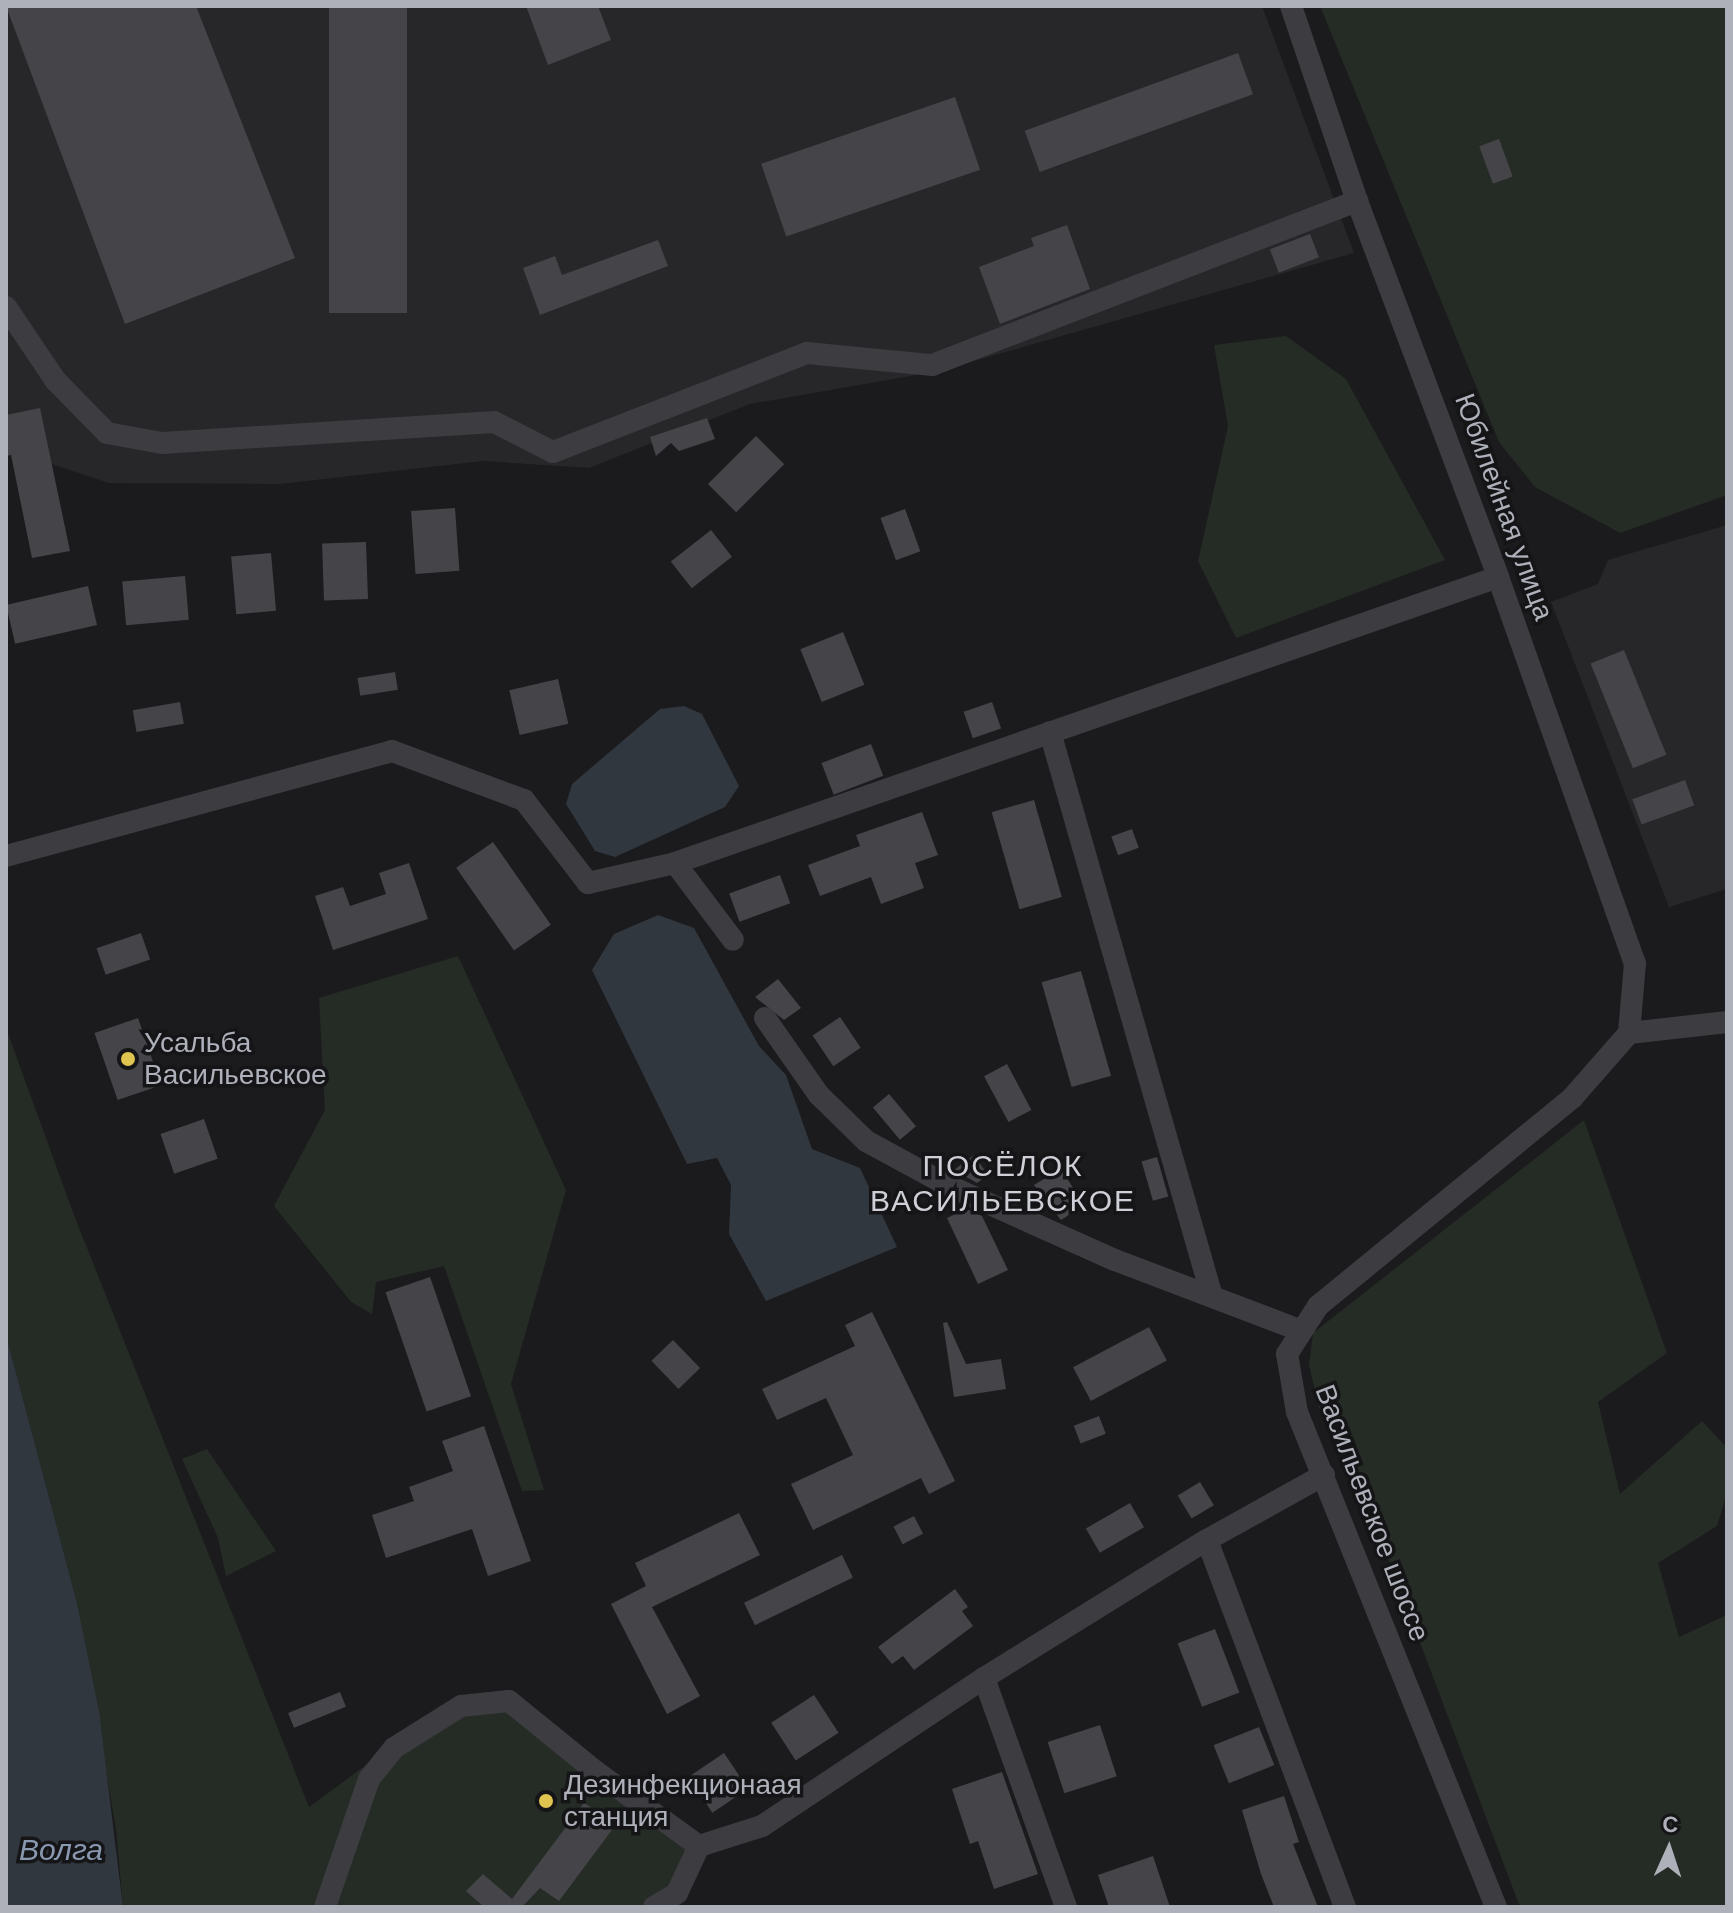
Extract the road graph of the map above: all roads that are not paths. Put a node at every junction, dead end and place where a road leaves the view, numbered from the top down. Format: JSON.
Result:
{"nodes":[{"id":1,"x":1291,"y":6,"type":"edge"},
{"id":2,"x":1357,"y":201,"type":"junction"},
{"id":3,"x":6,"y":307,"type":"edge"},
{"id":4,"x":1498,"y":577,"type":"junction"},
{"id":5,"x":1050,"y":732,"type":"junction"},
{"id":6,"x":6,"y":856,"type":"edge"},
{"id":7,"x":675,"y":863,"type":"junction"},
{"id":8,"x":733,"y":940,"type":"dead end"},
{"id":9,"x":765,"y":1018,"type":"dead end"},
{"id":10,"x":1727,"y":1022,"type":"edge"},
{"id":11,"x":1629,"y":1033,"type":"junction"},
{"id":12,"x":1211,"y":1293,"type":"junction"},
{"id":13,"x":1299,"y":1330,"type":"junction"},
{"id":14,"x":1324,"y":1475,"type":"junction"},
{"id":15,"x":1207,"y":1540,"type":"junction"},
{"id":16,"x":984,"y":1678,"type":"junction"},
{"id":17,"x":699,"y":1846,"type":"junction"},
{"id":18,"x":681,"y":1900,"type":"edge"},
{"id":19,"x":325,"y":1907,"type":"edge"},
{"id":20,"x":654,"y":1907,"type":"edge"},
{"id":21,"x":1066,"y":1907,"type":"edge"},
{"id":22,"x":1345,"y":1907,"type":"edge"},
{"id":23,"x":1496,"y":1907,"type":"edge"}],
"edges":[{"from":1,"to":2,"type":"street","name":"Юбилейная улица"},
{"from":2,"to":3,"type":"street"},
{"from":2,"to":4,"type":"street","name":"Юбилейная улица"},
{"from":4,"to":5,"type":"street"},
{"from":4,"to":11,"type":"street","name":"Юбилейная улица"},
{"from":5,"to":7,"type":"street"},
{"from":5,"to":12,"type":"street"},
{"from":6,"to":7,"type":"street"},
{"from":7,"to":8,"type":"street"},
{"from":9,"to":12,"type":"street"},
{"from":10,"to":11,"type":"street"},
{"from":11,"to":13,"type":"street","name":"Васильевское шоссе"},
{"from":12,"to":13,"type":"street"},
{"from":13,"to":14,"type":"street","name":"Васильевское шоссе"},
{"from":14,"to":15,"type":"street"},
{"from":14,"to":23,"type":"street","name":"Васильевское шоссе"},
{"from":15,"to":16,"type":"street"},
{"from":15,"to":22,"type":"street"},
{"from":16,"to":17,"type":"street"},
{"from":16,"to":21,"type":"street"},
{"from":17,"to":18,"type":"street"},
{"from":17,"to":19,"type":"street"},
{"from":18,"to":20,"type":"street"}]}
